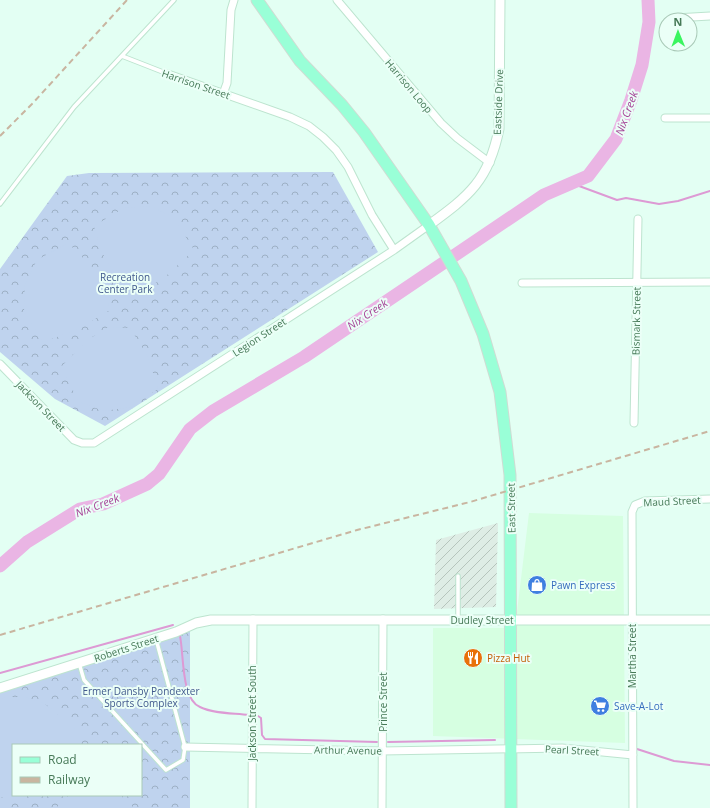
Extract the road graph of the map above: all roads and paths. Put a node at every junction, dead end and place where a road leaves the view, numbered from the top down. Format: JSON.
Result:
{"nodes":[{"id":1,"x":174,"y":0,"type":"edge"},
{"id":2,"x":234,"y":0,"type":"edge"},
{"id":3,"x":257,"y":0,"type":"edge"},
{"id":4,"x":337,"y":0,"type":"edge"},
{"id":5,"x":500,"y":0,"type":"edge"},
{"id":6,"x":710,"y":16,"type":"edge"},
{"id":7,"x":698,"y":17,"type":"edge"},
{"id":8,"x":122,"y":56,"type":"junction"},
{"id":9,"x":168,"y":74,"type":"joint"},
{"id":10,"x":223,"y":94,"type":"junction"},
{"id":11,"x":665,"y":118,"type":"dead end"},
{"id":12,"x":710,"y":118,"type":"edge"},
{"id":13,"x":490,"y":163,"type":"junction"},
{"id":14,"x":0,"y":204,"type":"edge"},
{"id":15,"x":638,"y":219,"type":"dead end"},
{"id":16,"x":431,"y":228,"type":"junction"},
{"id":17,"x":394,"y":250,"type":"junction"},
{"id":18,"x":637,"y":281,"type":"junction"},
{"id":19,"x":710,"y":282,"type":"edge"},
{"id":20,"x":522,"y":283,"type":"dead end"},
{"id":21,"x":0,"y":364,"type":"edge"},
{"id":22,"x":634,"y":423,"type":"dead end"},
{"id":23,"x":86,"y":444,"type":"joint"},
{"id":24,"x":710,"y":499,"type":"edge"},
{"id":25,"x":635,"y":505,"type":"joint"},
{"id":26,"x":458,"y":576,"type":"dead end"},
{"id":27,"x":253,"y":618,"type":"junction"},
{"id":28,"x":383,"y":619,"type":"junction"},
{"id":29,"x":458,"y":620,"type":"junction"},
{"id":30,"x":510,"y":620,"type":"junction"},
{"id":31,"x":632,"y":620,"type":"junction"},
{"id":32,"x":710,"y":620,"type":"edge"},
{"id":33,"x":156,"y":638,"type":"junction"},
{"id":34,"x":79,"y":663,"type":"junction"},
{"id":35,"x":0,"y":688,"type":"edge"},
{"id":36,"x":185,"y":747,"type":"junction"},
{"id":37,"x":252,"y":748,"type":"junction"},
{"id":38,"x":511,"y":749,"type":"junction"},
{"id":39,"x":382,"y":751,"type":"junction"},
{"id":40,"x":633,"y":755,"type":"junction"},
{"id":41,"x":252,"y":808,"type":"edge"},
{"id":42,"x":382,"y":808,"type":"edge"},
{"id":43,"x":511,"y":808,"type":"edge"},
{"id":44,"x":633,"y":808,"type":"edge"}],
"edges":[{"from":1,"to":8,"type":"lane"},
{"from":2,"to":10,"type":"street"},
{"from":3,"to":16,"type":"main road","name":"East Street"},
{"from":4,"to":13,"type":"street","name":"Harrison Loop"},
{"from":5,"to":13,"type":"street","name":"Eastside Drive"},
{"from":6,"to":7,"type":"street"},
{"from":8,"to":9,"type":"lane","name":"Harrison Street"},
{"from":8,"to":14,"type":"lane"},
{"from":9,"to":10,"type":"street","name":"Harrison Street"},
{"from":10,"to":17,"type":"street","name":"Harrison Street"},
{"from":11,"to":12,"type":"street"},
{"from":13,"to":16,"type":"street","name":"Eastside Drive"},
{"from":15,"to":18,"type":"street","name":"Bismark Street"},
{"from":16,"to":17,"type":"street","name":"Legion Street"},
{"from":16,"to":30,"type":"main road","name":"East Street"},
{"from":17,"to":23,"type":"street","name":"Legion Street"},
{"from":18,"to":19,"type":"street"},
{"from":18,"to":20,"type":"street"},
{"from":18,"to":22,"type":"street","name":"Bismark Street"},
{"from":21,"to":23,"type":"street","name":"Jackson Street"},
{"from":24,"to":25,"type":"street","name":"Maud Street"},
{"from":25,"to":31,"type":"street","name":"Martha Street"},
{"from":26,"to":29,"type":"lane"},
{"from":27,"to":28,"type":"street","name":"Dudley Street"},
{"from":27,"to":33,"type":"street","name":"Roberts Street"},
{"from":27,"to":37,"type":"street","name":"Jackson Street South"},
{"from":28,"to":29,"type":"street","name":"Dudley Street"},
{"from":28,"to":39,"type":"street","name":"Prince Street"},
{"from":29,"to":30,"type":"street","name":"Dudley Street"},
{"from":30,"to":31,"type":"street","name":"Dudley Street"},
{"from":30,"to":38,"type":"main road","name":"East Street"},
{"from":31,"to":32,"type":"street","name":"Dudley Street"},
{"from":31,"to":40,"type":"street","name":"Martha Street"},
{"from":33,"to":34,"type":"street","name":"Roberts Street"},
{"from":33,"to":36,"type":"lane"},
{"from":34,"to":35,"type":"street","name":"Roberts Street"},
{"from":34,"to":36,"type":"lane"},
{"from":36,"to":37,"type":"street","name":"Arthur Avenue"},
{"from":37,"to":39,"type":"street","name":"Arthur Avenue"},
{"from":37,"to":41,"type":"street","name":"Jackson Street South"},
{"from":38,"to":39,"type":"street","name":"Arthur Avenue"},
{"from":38,"to":40,"type":"street","name":"Pearl Street"},
{"from":38,"to":43,"type":"main road","name":"East Street"},
{"from":39,"to":42,"type":"street","name":"Prince Street"},
{"from":40,"to":44,"type":"street","name":"Martha Street"}]}
